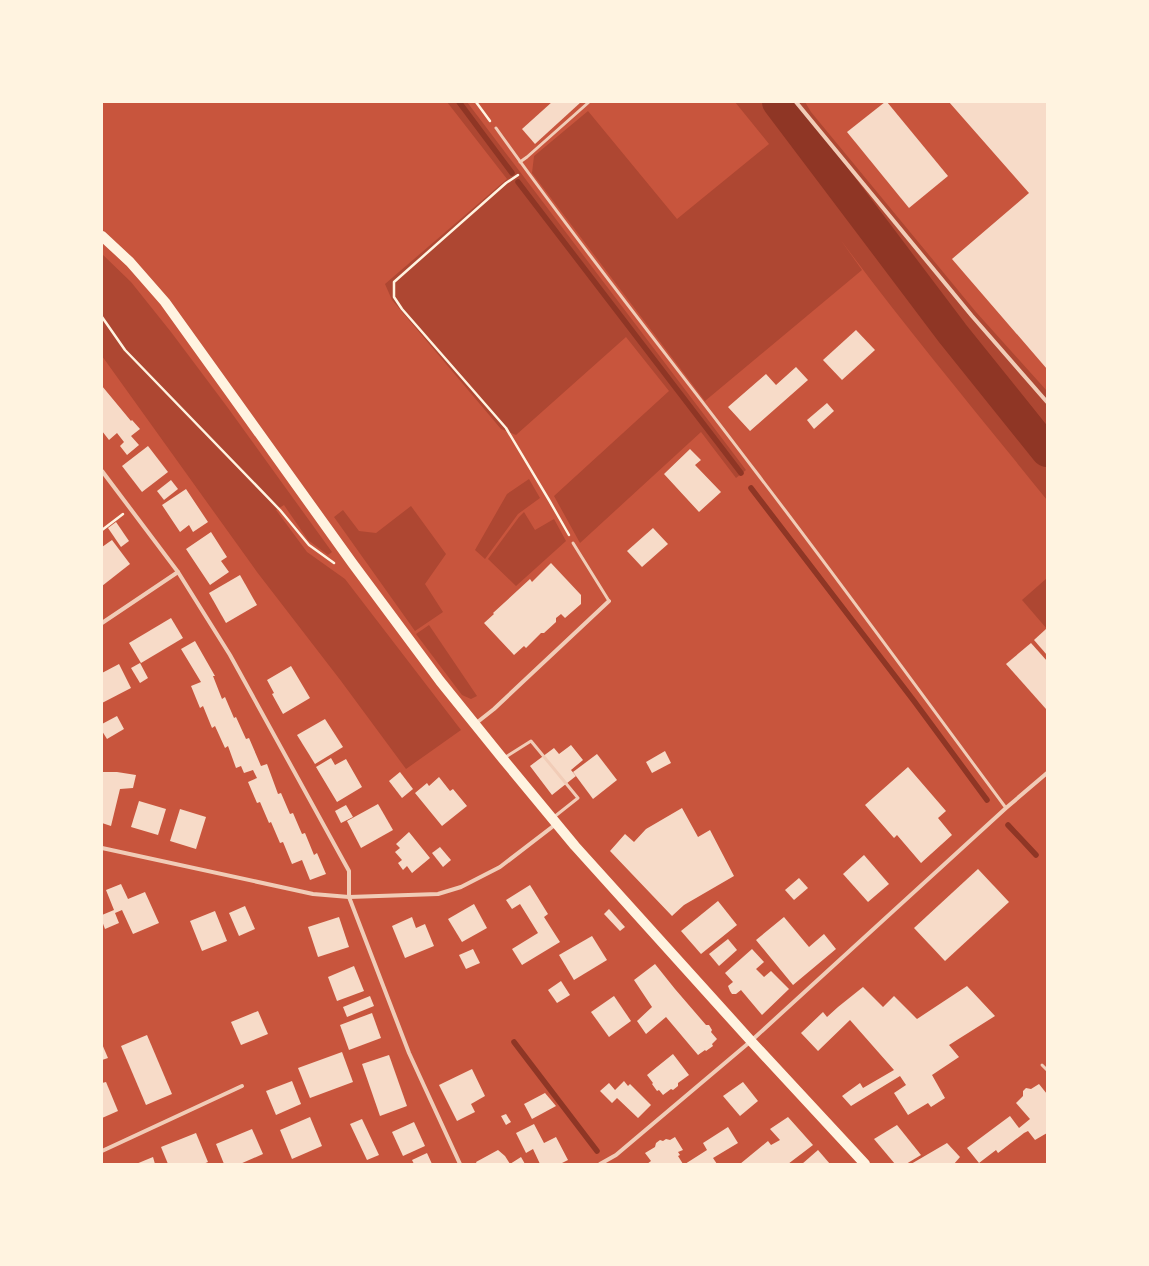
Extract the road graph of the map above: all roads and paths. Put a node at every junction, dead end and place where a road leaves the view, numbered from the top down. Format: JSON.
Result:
{"nodes":[{"id":1,"x":476,"y":102,"type":"edge"},
{"id":2,"x":589,"y":102,"type":"edge"},
{"id":3,"x":796,"y":102,"type":"edge"},
{"id":4,"x":496,"y":128,"type":"joint"},
{"id":5,"x":520,"y":162,"type":"junction"},
{"id":6,"x":525,"y":170,"type":"junction"},
{"id":7,"x":102,"y":236,"type":"edge"},
{"id":8,"x":102,"y":317,"type":"edge"},
{"id":9,"x":1047,"y":402,"type":"edge"},
{"id":10,"x":102,"y":471,"type":"edge"},
{"id":11,"x":131,"y":508,"type":"junction"},
{"id":12,"x":102,"y":530,"type":"edge"},
{"id":13,"x":573,"y":543,"type":"joint"},
{"id":14,"x":353,"y":564,"type":"junction"},
{"id":15,"x":178,"y":572,"type":"junction"},
{"id":16,"x":609,"y":601,"type":"joint"},
{"id":17,"x":102,"y":623,"type":"edge"},
{"id":18,"x":475,"y":725,"type":"junction"},
{"id":19,"x":503,"y":759,"type":"junction"},
{"id":20,"x":1047,"y":773,"type":"edge"},
{"id":21,"x":1006,"y":808,"type":"junction"},
{"id":22,"x":554,"y":821,"type":"junction"},
{"id":23,"x":102,"y":848,"type":"edge"},
{"id":24,"x":349,"y":897,"type":"junction"},
{"id":25,"x":751,"y":1042,"type":"junction"},
{"id":26,"x":1042,"y":1065,"type":"dead end"},
{"id":27,"x":1047,"y":1070,"type":"edge"},
{"id":28,"x":242,"y":1086,"type":"dead end"},
{"id":29,"x":102,"y":1151,"type":"edge"},
{"id":30,"x":460,"y":1164,"type":"edge"},
{"id":31,"x":600,"y":1164,"type":"edge"},
{"id":32,"x":865,"y":1164,"type":"edge"}],
"edges":[{"from":1,"to":4,"type":"path"},
{"from":2,"to":5,"type":"lane"},
{"from":3,"to":9,"type":"street"},
{"from":4,"to":5,"type":"lane"},
{"from":5,"to":6,"type":"lane"},
{"from":6,"to":13,"type":"path"},
{"from":6,"to":21,"type":"lane"},
{"from":7,"to":14,"type":"main road"},
{"from":8,"to":14,"type":"path"},
{"from":10,"to":11,"type":"street"},
{"from":11,"to":12,"type":"path"},
{"from":11,"to":15,"type":"street"},
{"from":13,"to":16,"type":"lane"},
{"from":14,"to":18,"type":"main road"},
{"from":15,"to":17,"type":"street"},
{"from":15,"to":24,"type":"street"},
{"from":16,"to":18,"type":"street"},
{"from":18,"to":19,"type":"main road"},
{"from":19,"to":22,"type":"main road"},
{"from":19,"to":22,"type":"lane"},
{"from":20,"to":21,"type":"street"},
{"from":21,"to":25,"type":"street"},
{"from":22,"to":24,"type":"street"},
{"from":22,"to":25,"type":"main road"},
{"from":23,"to":24,"type":"street"},
{"from":24,"to":30,"type":"street"},
{"from":25,"to":31,"type":"street"},
{"from":25,"to":32,"type":"main road"},
{"from":26,"to":27,"type":"lane"},
{"from":28,"to":29,"type":"street"}]}
